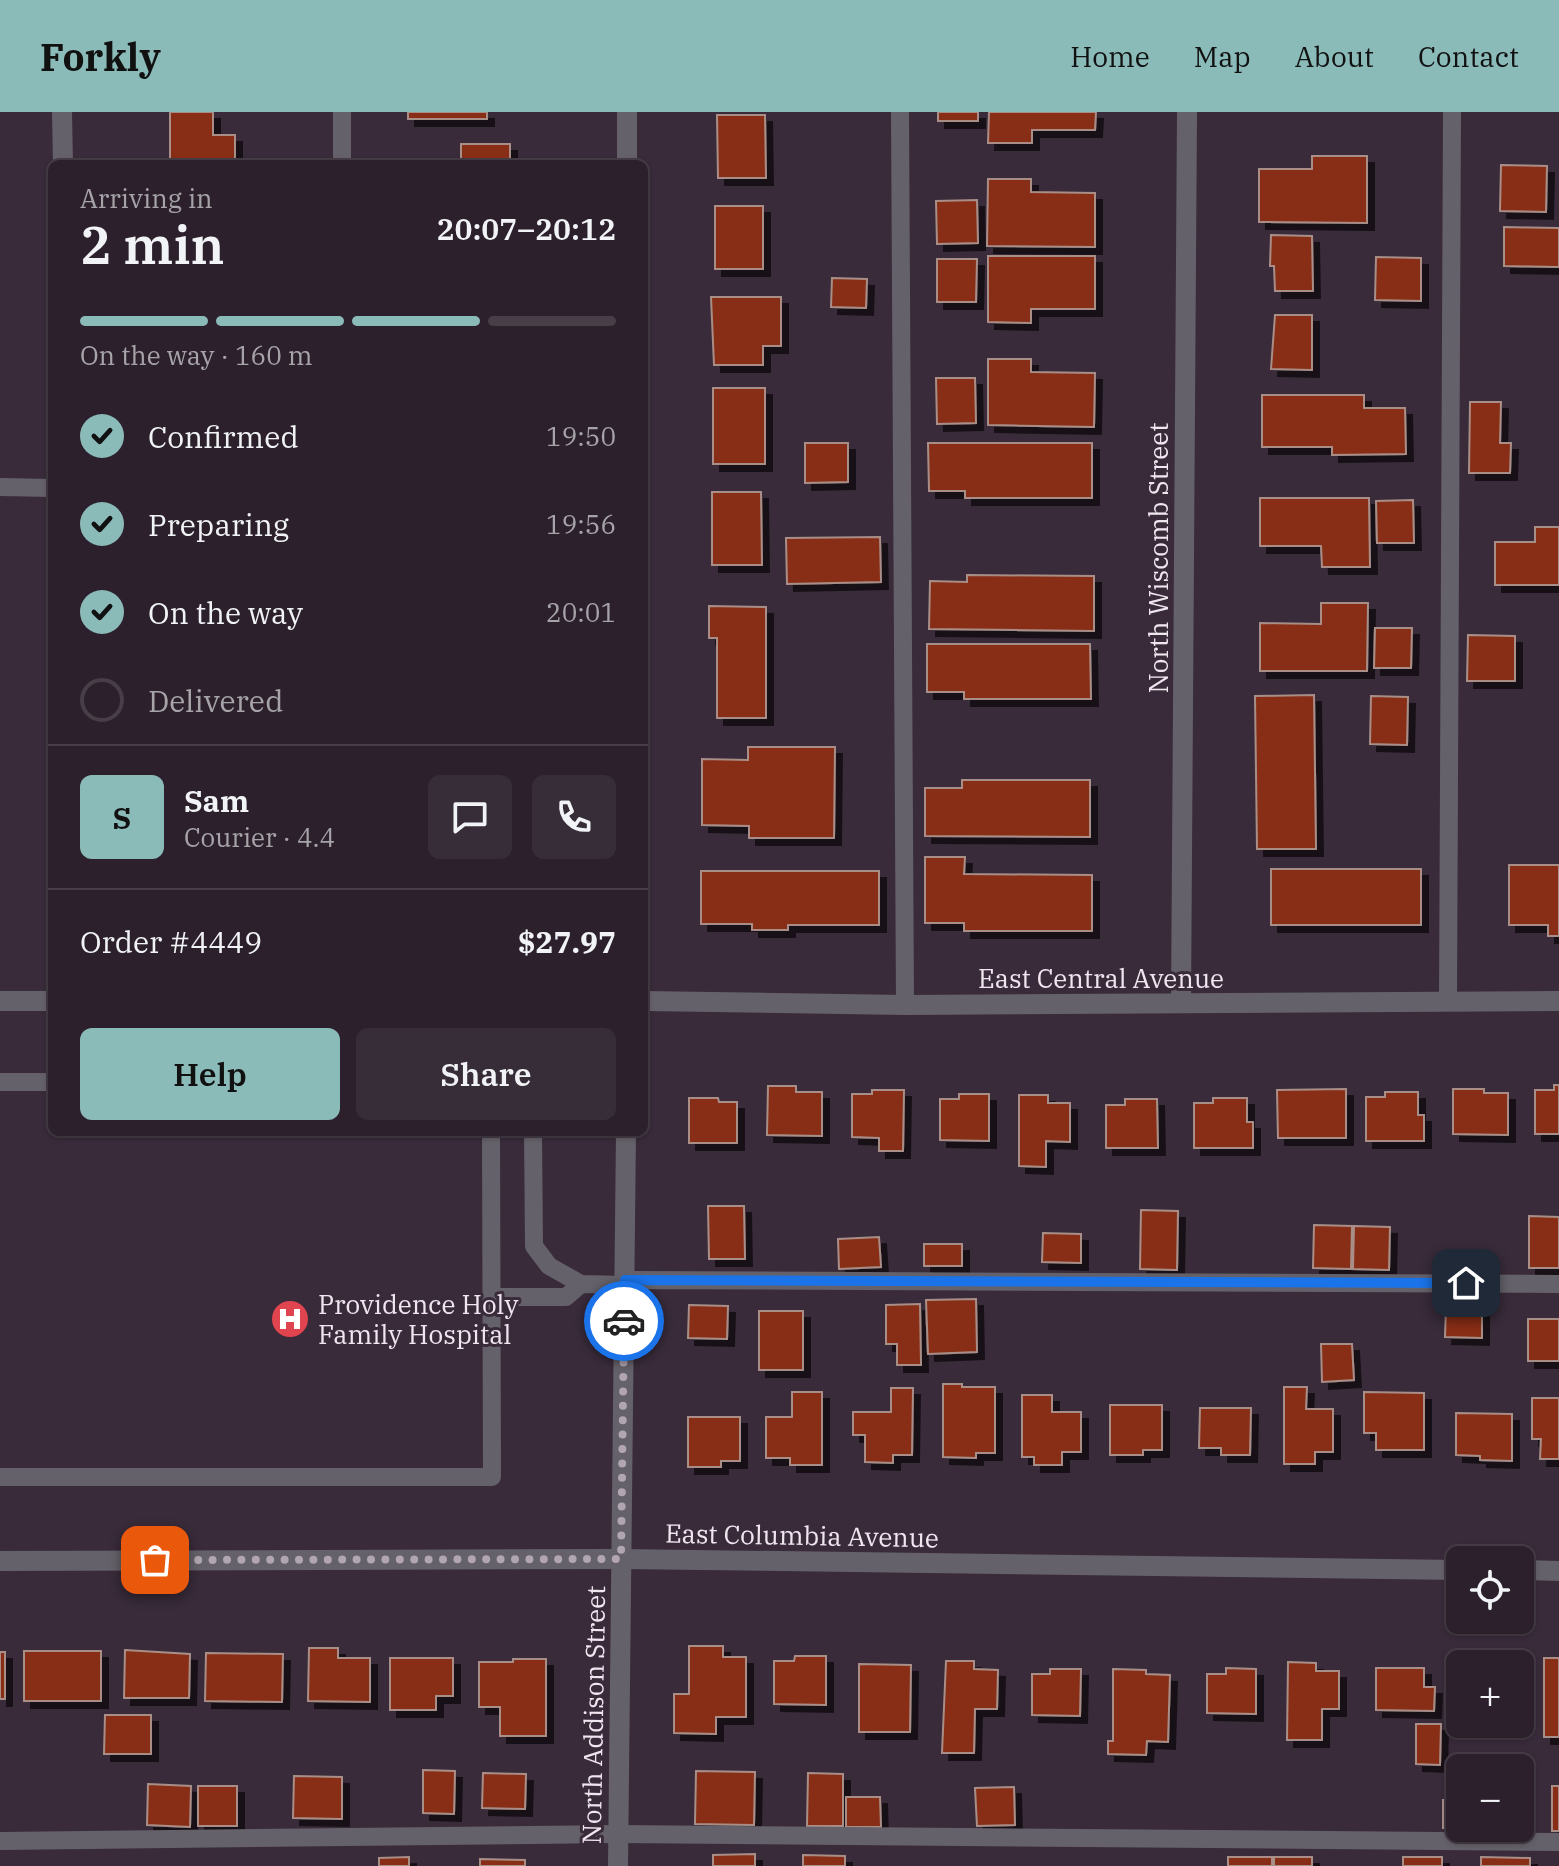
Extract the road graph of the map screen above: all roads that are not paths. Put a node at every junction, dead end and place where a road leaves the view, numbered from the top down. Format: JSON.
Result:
{"nodes":[{"id":1,"x":62,"y":112,"type":"edge"},
{"id":2,"x":342,"y":112,"type":"edge"},
{"id":3,"x":627,"y":112,"type":"edge"},
{"id":4,"x":900,"y":112,"type":"edge"},
{"id":5,"x":1187,"y":112,"type":"edge"},
{"id":6,"x":1452,"y":112,"type":"edge"},
{"id":7,"x":63,"y":160,"type":"edge"},
{"id":8,"x":342,"y":160,"type":"edge"},
{"id":9,"x":627,"y":160,"type":"edge"},
{"id":10,"x":0,"y":487,"type":"edge"},
{"id":11,"x":48,"y":488,"type":"edge"},
{"id":12,"x":0,"y":1001,"type":"edge"},
{"id":13,"x":48,"y":1001,"type":"edge"},
{"id":14,"x":648,"y":1001,"type":"edge"},
{"id":15,"x":1559,"y":1001,"type":"edge"},
{"id":16,"x":1448,"y":1002,"type":"junction"},
{"id":17,"x":1181,"y":1003,"type":"junction"},
{"id":18,"x":905,"y":1005,"type":"junction"},
{"id":19,"x":0,"y":1082,"type":"edge"},
{"id":20,"x":48,"y":1082,"type":"edge"},
{"id":21,"x":491,"y":1136,"type":"edge"},
{"id":22,"x":533,"y":1136,"type":"edge"},
{"id":23,"x":626,"y":1136,"type":"edge"},
{"id":24,"x":625,"y":1282,"type":"junction"},
{"id":25,"x":581,"y":1284,"type":"junction"},
{"id":26,"x":1559,"y":1284,"type":"edge"},
{"id":27,"x":492,"y":1297,"type":"junction"},
{"id":28,"x":0,"y":1477,"type":"edge"},
{"id":29,"x":621,"y":1559,"type":"junction"},
{"id":30,"x":0,"y":1561,"type":"edge"},
{"id":31,"x":1446,"y":1570,"type":"edge"},
{"id":32,"x":1534,"y":1570,"type":"edge"},
{"id":33,"x":1559,"y":1571,"type":"edge"},
{"id":34,"x":618,"y":1834,"type":"junction"},
{"id":35,"x":0,"y":1841,"type":"edge"},
{"id":36,"x":1559,"y":1842,"type":"edge"},
{"id":37,"x":618,"y":1866,"type":"edge"}],
"edges":[{"from":1,"to":7,"type":"street"},
{"from":2,"to":8,"type":"lane"},
{"from":3,"to":9,"type":"street"},
{"from":4,"to":18,"type":"lane"},
{"from":5,"to":17,"type":"street","name":"North Wiscomb Street"},
{"from":6,"to":16,"type":"lane"},
{"from":10,"to":11,"type":"lane"},
{"from":12,"to":13,"type":"street"},
{"from":14,"to":18,"type":"street","name":"East Central Avenue"},
{"from":15,"to":16,"type":"street","name":"East Central Avenue"},
{"from":16,"to":17,"type":"street","name":"East Central Avenue"},
{"from":17,"to":18,"type":"street","name":"East Central Avenue"},
{"from":19,"to":20,"type":"lane"},
{"from":21,"to":27,"type":"lane"},
{"from":22,"to":25,"type":"lane"},
{"from":23,"to":24,"type":"street","name":"North Addison Street"},
{"from":24,"to":25,"type":"lane"},
{"from":24,"to":26,"type":"lane"},
{"from":24,"to":29,"type":"street","name":"North Addison Street"},
{"from":25,"to":27,"type":"lane"},
{"from":27,"to":28,"type":"lane"},
{"from":29,"to":30,"type":"street","name":"East Columbia Avenue"},
{"from":29,"to":31,"type":"street","name":"East Columbia Avenue"},
{"from":29,"to":34,"type":"street","name":"North Addison Street"},
{"from":32,"to":33,"type":"street"},
{"from":34,"to":35,"type":"lane"},
{"from":34,"to":36,"type":"lane"},
{"from":34,"to":37,"type":"street","name":"North Addison Street"}]}
